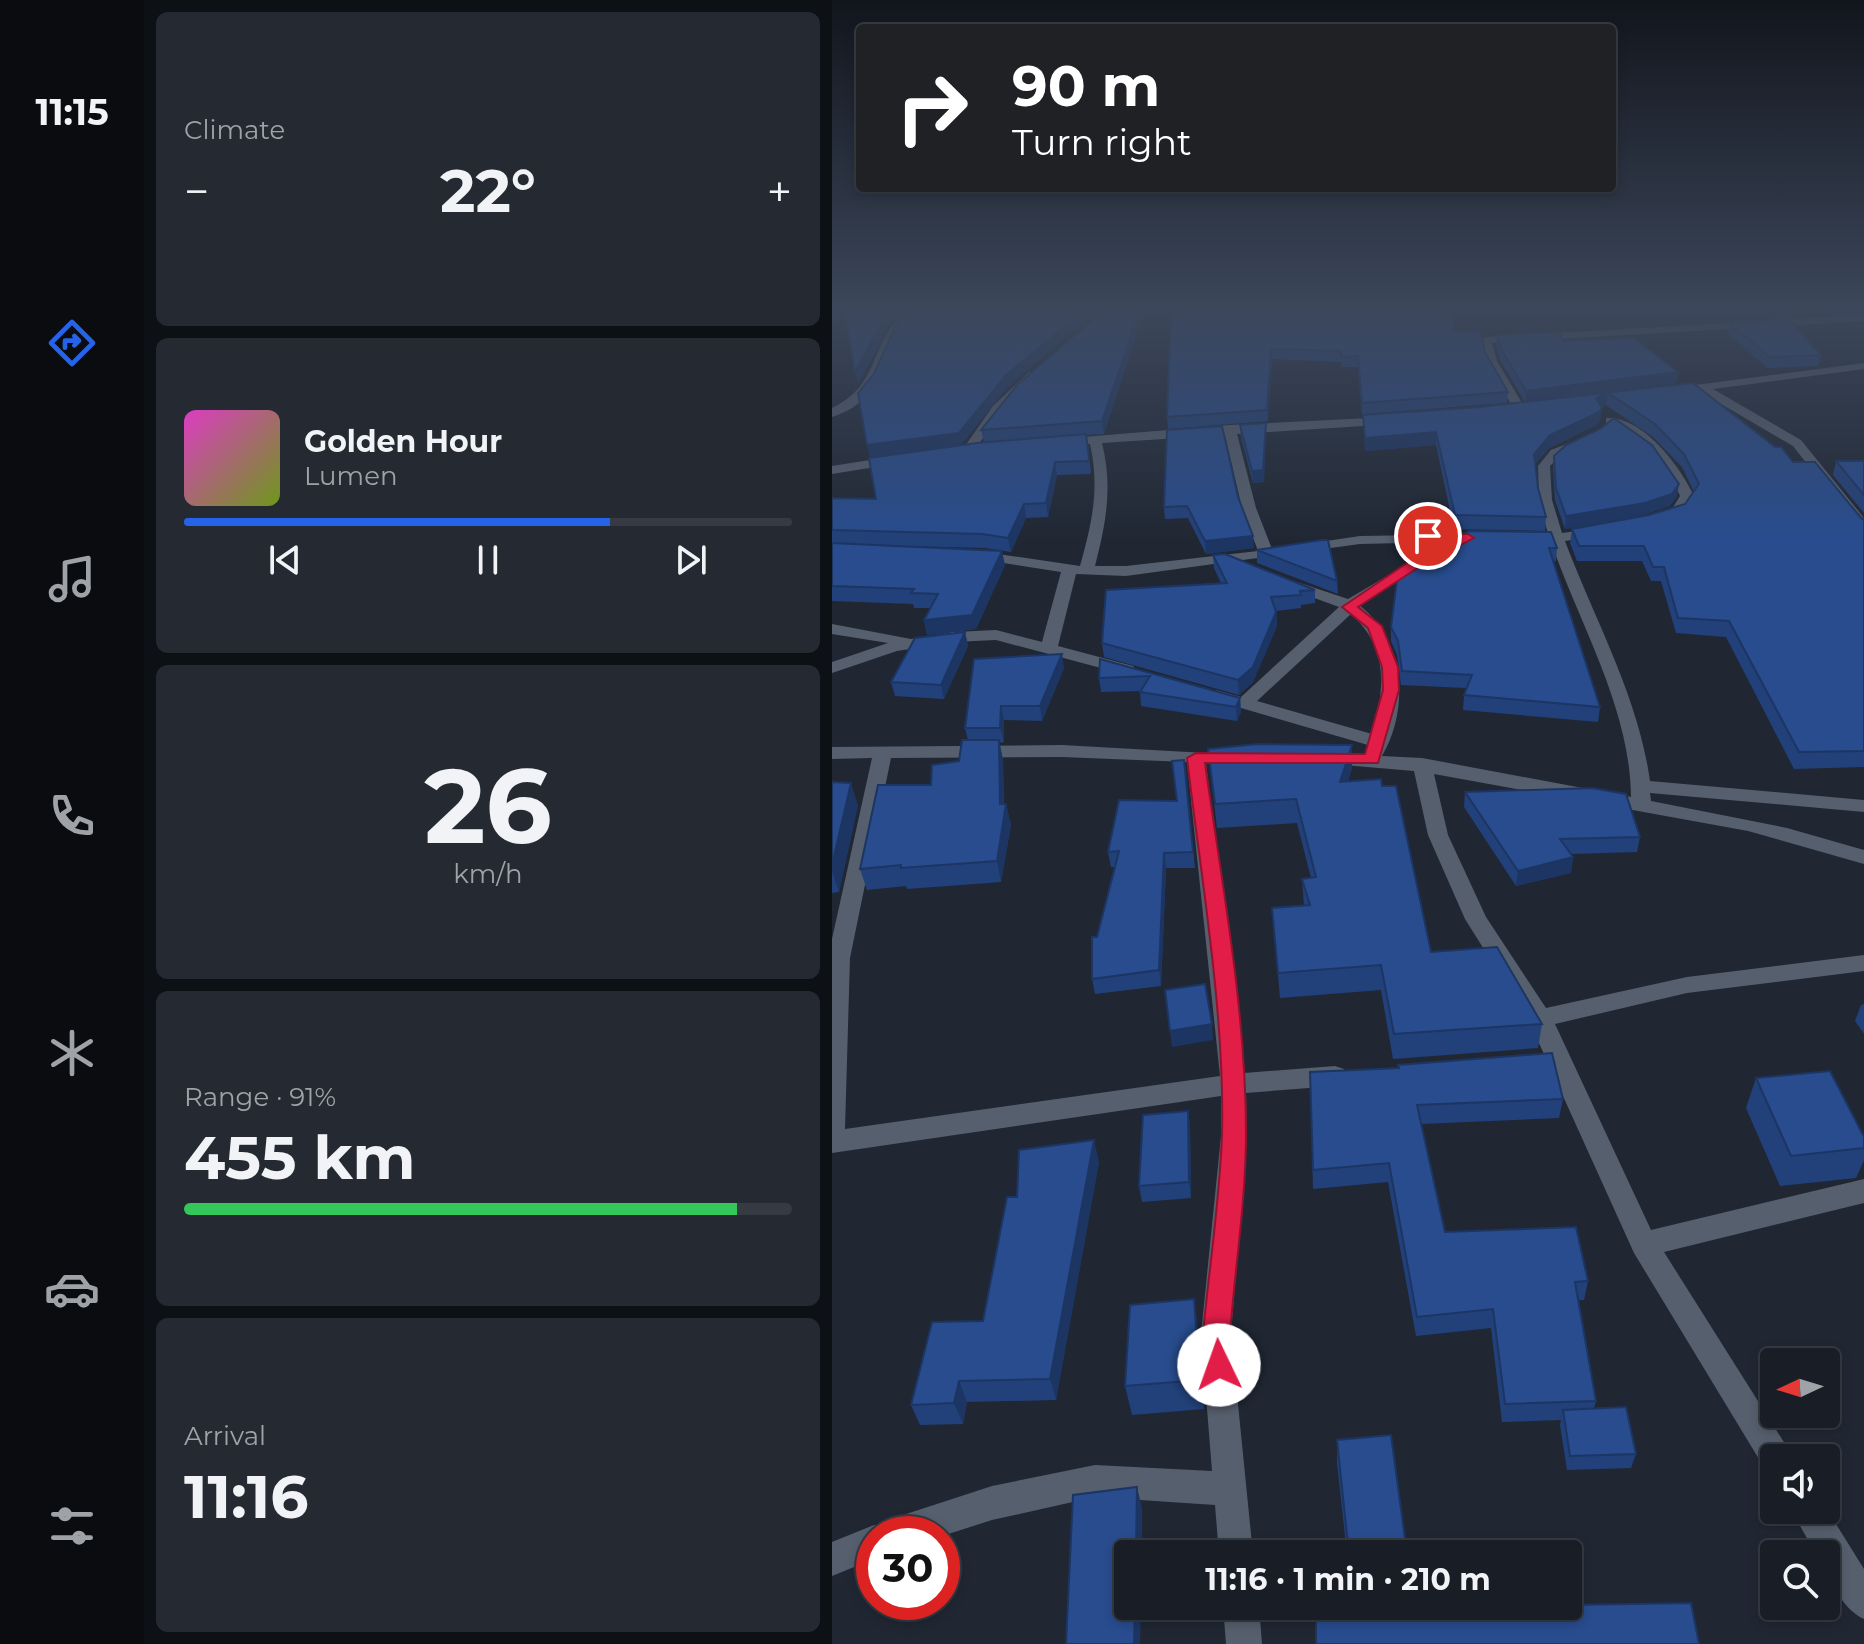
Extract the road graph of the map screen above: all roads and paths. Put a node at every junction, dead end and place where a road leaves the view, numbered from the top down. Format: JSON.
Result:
{"nodes":[{"id":1,"x":870,"y":389,"type":"edge"},
{"id":2,"x":1016,"y":389,"type":"edge"},
{"id":3,"x":1504,"y":389,"type":"edge"},
{"id":4,"x":1688,"y":389,"type":"edge"},
{"id":5,"x":1704,"y":389,"type":"edge"},
{"id":6,"x":1655,"y":393,"type":"edge"},
{"id":7,"x":1534,"y":406,"type":"edge"},
{"id":8,"x":832,"y":413,"type":"edge"},
{"id":9,"x":1397,"y":420,"type":"edge"},
{"id":10,"x":1230,"y":429,"type":"junction"},
{"id":11,"x":1095,"y":439,"type":"junction"},
{"id":12,"x":1048,"y":443,"type":"edge"},
{"id":13,"x":985,"y":448,"type":"edge"},
{"id":14,"x":913,"y":458,"type":"edge"},
{"id":15,"x":832,"y":470,"type":"edge"},
{"id":16,"x":1646,"y":522,"type":"edge"},
{"id":17,"x":1864,"y":527,"type":"edge"},
{"id":18,"x":1607,"y":530,"type":"edge"},
{"id":19,"x":1468,"y":538,"type":"junction"},
{"id":20,"x":1556,"y":538,"type":"junction"},
{"id":21,"x":956,"y":553,"type":"edge"},
{"id":22,"x":1266,"y":553,"type":"junction"},
{"id":23,"x":1228,"y":560,"type":"junction"},
{"id":24,"x":1078,"y":570,"type":"junction"},
{"id":25,"x":1253,"y":570,"type":"edge"},
{"id":26,"x":1279,"y":580,"type":"edge"},
{"id":27,"x":1349,"y":607,"type":"junction"},
{"id":28,"x":832,"y":629,"type":"edge"},
{"id":29,"x":913,"y":644,"type":"junction"},
{"id":30,"x":1049,"y":648,"type":"junction"},
{"id":31,"x":832,"y":668,"type":"edge"},
{"id":32,"x":1140,"y":674,"type":"edge"},
{"id":33,"x":1200,"y":691,"type":"edge"},
{"id":34,"x":1245,"y":703,"type":"junction"},
{"id":35,"x":1376,"y":750,"type":"junction"},
{"id":36,"x":883,"y":752,"type":"junction"},
{"id":37,"x":832,"y":753,"type":"edge"},
{"id":38,"x":1196,"y":758,"type":"junction"},
{"id":39,"x":1314,"y":759,"type":"edge"},
{"id":40,"x":1256,"y":760,"type":"edge"},
{"id":41,"x":1422,"y":764,"type":"junction"},
{"id":42,"x":1641,"y":795,"type":"junction"},
{"id":43,"x":1864,"y":806,"type":"edge"},
{"id":44,"x":1864,"y":857,"type":"edge"},
{"id":45,"x":835,"y":959,"type":"edge"},
{"id":46,"x":1864,"y":963,"type":"edge"},
{"id":47,"x":1540,"y":1018,"type":"junction"},
{"id":48,"x":1560,"y":1059,"type":"junction"},
{"id":49,"x":1529,"y":1061,"type":"edge"},
{"id":50,"x":1358,"y":1074,"type":"edge"},
{"id":51,"x":1233,"y":1084,"type":"junction"},
{"id":52,"x":832,"y":1141,"type":"edge"},
{"id":53,"x":1864,"y":1191,"type":"edge"},
{"id":54,"x":1644,"y":1244,"type":"junction"},
{"id":55,"x":1767,"y":1444,"type":"edge"},
{"id":56,"x":1231,"y":1489,"type":"junction"},
{"id":57,"x":952,"y":1516,"type":"edge"},
{"id":58,"x":1817,"y":1524,"type":"edge"},
{"id":59,"x":1235,"y":1540,"type":"edge"},
{"id":60,"x":856,"y":1549,"type":"edge"},
{"id":61,"x":832,"y":1559,"type":"edge"},
{"id":62,"x":1864,"y":1601,"type":"edge"},
{"id":63,"x":1242,"y":1620,"type":"edge"},
{"id":64,"x":1244,"y":1644,"type":"edge"}],
"edges":[{"from":1,"to":8,"type":"street"},
{"from":2,"to":13,"type":"street"},
{"from":3,"to":7,"type":"street"},
{"from":4,"to":6,"type":"street"},
{"from":5,"to":17,"type":"street"},
{"from":9,"to":10,"type":"street"},
{"from":10,"to":11,"type":"street"},
{"from":10,"to":22,"type":"street"},
{"from":11,"to":12,"type":"street"},
{"from":11,"to":24,"type":"street"},
{"from":14,"to":15,"type":"street"},
{"from":16,"to":20,"type":"street"},
{"from":18,"to":20,"type":"street"},
{"from":19,"to":20,"type":"street"},
{"from":19,"to":22,"type":"street"},
{"from":19,"to":27,"type":"street"},
{"from":20,"to":42,"type":"street"},
{"from":21,"to":24,"type":"street"},
{"from":22,"to":23,"type":"street"},
{"from":23,"to":24,"type":"street"},
{"from":23,"to":25,"type":"street"},
{"from":24,"to":30,"type":"street"},
{"from":26,"to":27,"type":"street"},
{"from":27,"to":34,"type":"street"},
{"from":27,"to":35,"type":"street"},
{"from":28,"to":29,"type":"street"},
{"from":29,"to":30,"type":"street"},
{"from":29,"to":31,"type":"street"},
{"from":30,"to":32,"type":"street"},
{"from":33,"to":34,"type":"street"},
{"from":34,"to":35,"type":"street"},
{"from":35,"to":39,"type":"street"},
{"from":35,"to":41,"type":"street"},
{"from":36,"to":37,"type":"street"},
{"from":36,"to":38,"type":"street"},
{"from":36,"to":45,"type":"street"},
{"from":38,"to":40,"type":"street"},
{"from":38,"to":51,"type":"street"},
{"from":41,"to":42,"type":"street"},
{"from":41,"to":47,"type":"street"},
{"from":42,"to":43,"type":"street"},
{"from":42,"to":44,"type":"street"},
{"from":45,"to":52,"type":"street"},
{"from":46,"to":47,"type":"street"},
{"from":47,"to":48,"type":"street"},
{"from":48,"to":49,"type":"street"},
{"from":48,"to":54,"type":"street"},
{"from":50,"to":51,"type":"street"},
{"from":51,"to":52,"type":"street"},
{"from":51,"to":56,"type":"street"},
{"from":53,"to":54,"type":"street"},
{"from":54,"to":55,"type":"street"},
{"from":56,"to":57,"type":"street"},
{"from":56,"to":59,"type":"street"},
{"from":58,"to":62,"type":"street"},
{"from":60,"to":61,"type":"street"},
{"from":63,"to":64,"type":"street"}]}
